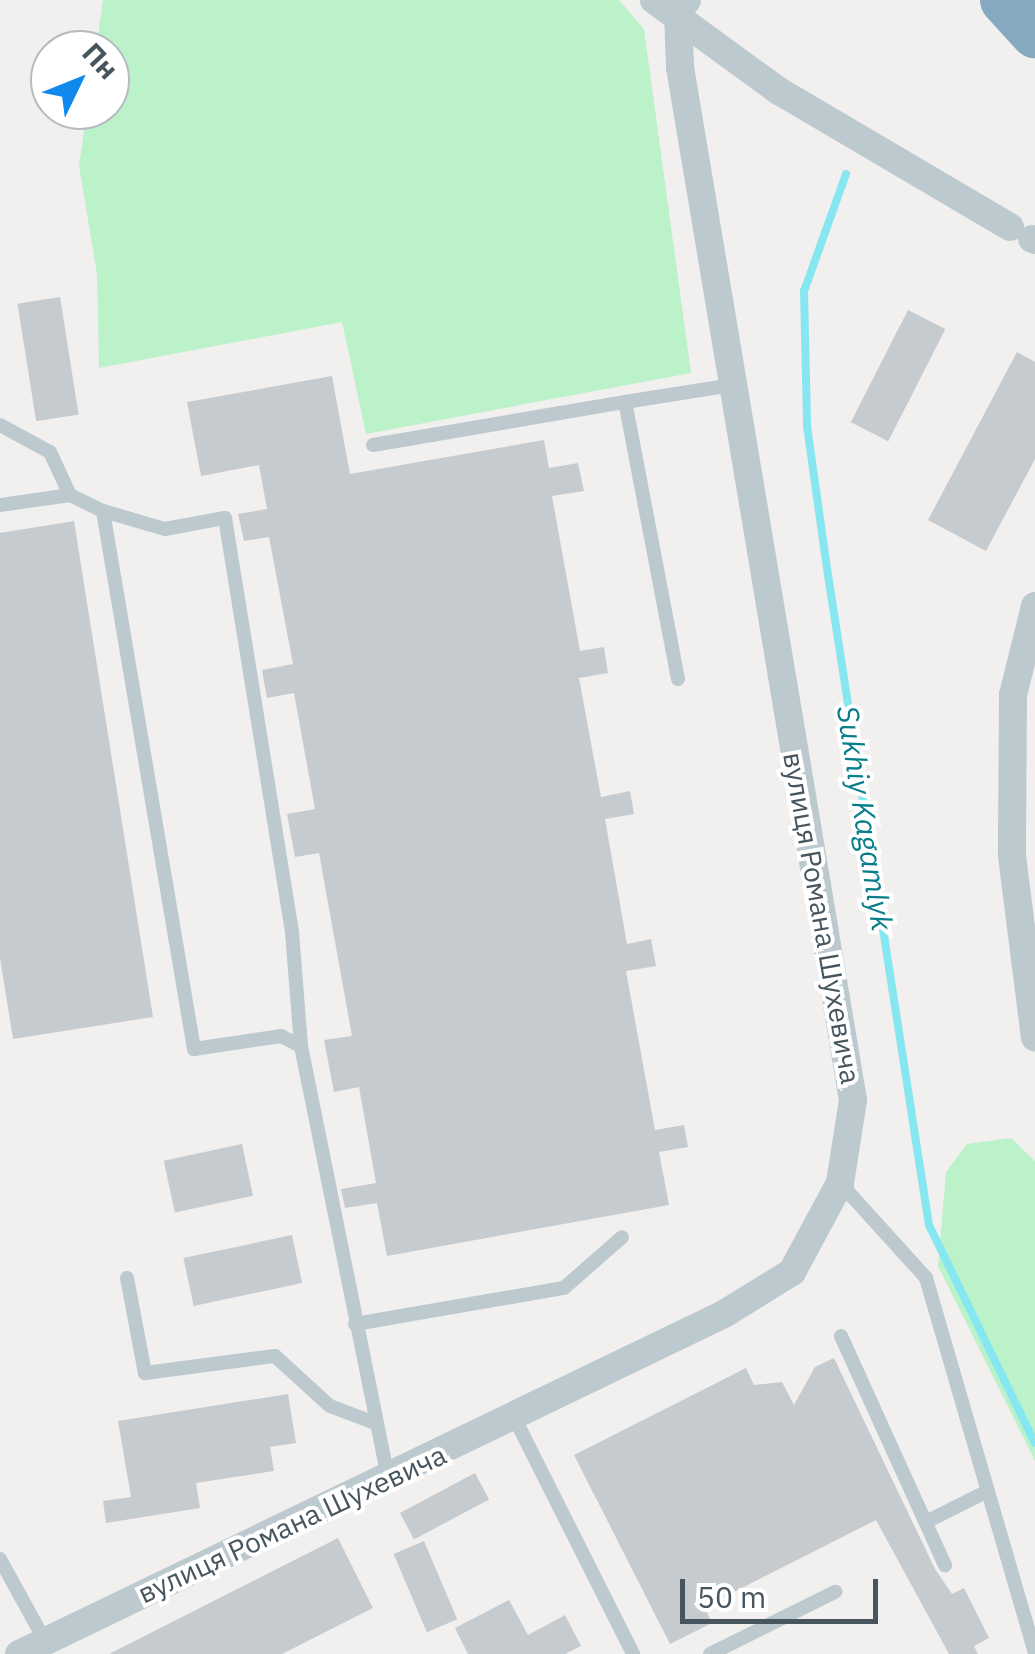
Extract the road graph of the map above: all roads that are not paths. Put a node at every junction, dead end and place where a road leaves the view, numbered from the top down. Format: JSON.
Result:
{"nodes":[{"id":1,"x":1004,"y":0,"type":"edge"},
{"id":2,"x":673,"y":4,"type":"edge"},
{"id":3,"x":1035,"y":32,"type":"edge"},
{"id":4,"x":1026,"y":235,"type":"edge"},
{"id":5,"x":732,"y":385,"type":"junction"},
{"id":6,"x":625,"y":402,"type":"junction"},
{"id":7,"x":0,"y":425,"type":"edge"},
{"id":8,"x":373,"y":445,"type":"dead end"},
{"id":9,"x":70,"y":496,"type":"junction"},
{"id":10,"x":0,"y":505,"type":"edge"},
{"id":11,"x":103,"y":510,"type":"junction"},
{"id":12,"x":1035,"y":606,"type":"edge"},
{"id":13,"x":678,"y":679,"type":"dead end"},
{"id":14,"x":1035,"y":1038,"type":"edge"},
{"id":15,"x":301,"y":1046,"type":"junction"},
{"id":16,"x":840,"y":1183,"type":"junction"},
{"id":17,"x":622,"y":1237,"type":"dead end"},
{"id":18,"x":127,"y":1278,"type":"dead end"},
{"id":19,"x":355,"y":1324,"type":"junction"},
{"id":20,"x":841,"y":1336,"type":"dead end"},
{"id":21,"x":515,"y":1419,"type":"junction"},
{"id":22,"x":375,"y":1423,"type":"junction"},
{"id":23,"x":388,"y":1478,"type":"junction"},
{"id":24,"x":988,"y":1491,"type":"junction"},
{"id":25,"x":926,"y":1522,"type":"junction"},
{"id":26,"x":0,"y":1559,"type":"edge"},
{"id":27,"x":945,"y":1565,"type":"dead end"},
{"id":28,"x":835,"y":1592,"type":"dead end"},
{"id":29,"x":45,"y":1641,"type":"junction"},
{"id":30,"x":1035,"y":1653,"type":"edge"},
{"id":31,"x":19,"y":1654,"type":"edge"},
{"id":32,"x":634,"y":1654,"type":"edge"},
{"id":33,"x":710,"y":1654,"type":"edge"}],
"edges":[{"from":1,"to":3,"type":"highway"},
{"from":2,"to":4,"type":"street"},
{"from":2,"to":5,"type":"street","name":"вулиця Романа Шухевича"},
{"from":5,"to":6,"type":"lane"},
{"from":5,"to":16,"type":"street","name":"вулиця Романа Шухевича"},
{"from":6,"to":8,"type":"lane"},
{"from":6,"to":13,"type":"lane"},
{"from":7,"to":9,"type":"lane"},
{"from":9,"to":10,"type":"lane"},
{"from":9,"to":11,"type":"lane"},
{"from":11,"to":15,"type":"lane"},
{"from":11,"to":15,"type":"lane"},
{"from":12,"to":14,"type":"street"},
{"from":15,"to":19,"type":"lane"},
{"from":16,"to":21,"type":"street","name":"вулиця Романа Шухевича"},
{"from":16,"to":24,"type":"lane"},
{"from":17,"to":19,"type":"lane"},
{"from":18,"to":22,"type":"lane"},
{"from":19,"to":22,"type":"lane"},
{"from":20,"to":25,"type":"lane"},
{"from":21,"to":23,"type":"street","name":"вулиця Романа Шухевича"},
{"from":21,"to":32,"type":"lane"},
{"from":22,"to":23,"type":"lane"},
{"from":23,"to":29,"type":"street","name":"вулиця Романа Шухевича"},
{"from":24,"to":25,"type":"lane"},
{"from":24,"to":30,"type":"lane"},
{"from":25,"to":27,"type":"lane"},
{"from":26,"to":29,"type":"lane"},
{"from":28,"to":33,"type":"lane"},
{"from":29,"to":31,"type":"street","name":"вулиця Романа Шухевича"}]}
